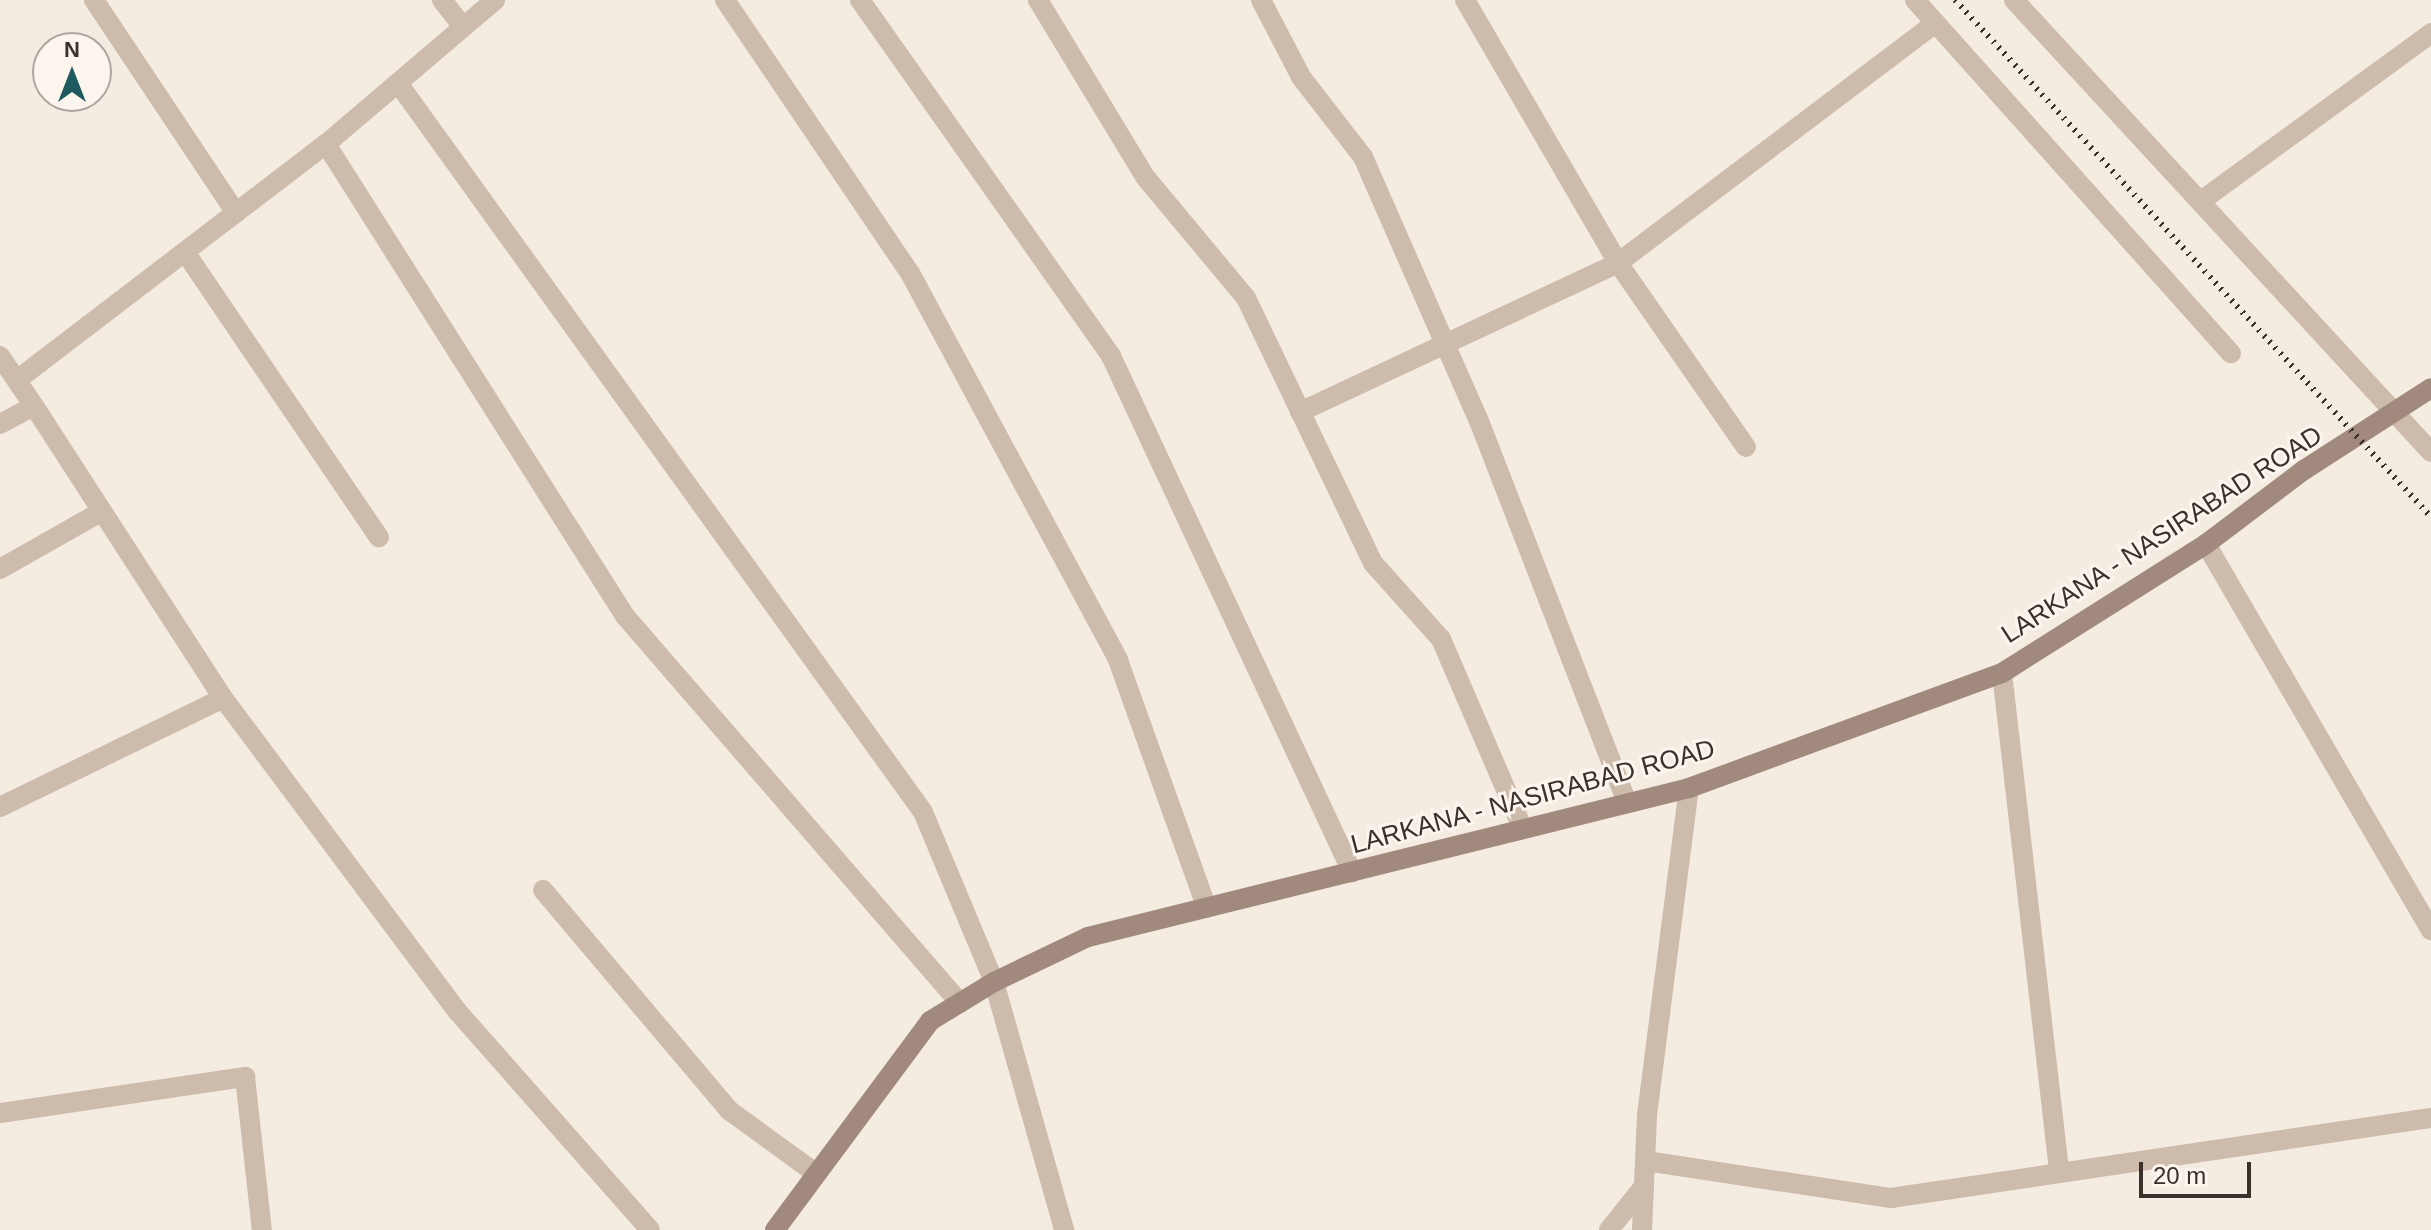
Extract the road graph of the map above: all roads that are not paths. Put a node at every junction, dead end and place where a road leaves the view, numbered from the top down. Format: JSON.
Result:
{"nodes":[{"id":1,"x":94,"y":0,"type":"edge"},
{"id":2,"x":442,"y":0,"type":"edge"},
{"id":3,"x":495,"y":0,"type":"edge"},
{"id":4,"x":725,"y":0,"type":"edge"},
{"id":5,"x":860,"y":0,"type":"edge"},
{"id":6,"x":1038,"y":0,"type":"edge"},
{"id":7,"x":1261,"y":0,"type":"edge"},
{"id":8,"x":1465,"y":0,"type":"edge"},
{"id":9,"x":1915,"y":0,"type":"edge"},
{"id":10,"x":2014,"y":0,"type":"edge"},
{"id":11,"x":1935,"y":23,"type":"junction"},
{"id":12,"x":463,"y":27,"type":"junction"},
{"id":13,"x":2431,"y":33,"type":"edge"},
{"id":14,"x":398,"y":83,"type":"junction"},
{"id":15,"x":326,"y":144,"type":"junction"},
{"id":16,"x":2201,"y":201,"type":"junction"},
{"id":17,"x":236,"y":213,"type":"junction"},
{"id":18,"x":185,"y":252,"type":"junction"},
{"id":19,"x":1618,"y":263,"type":"junction"},
{"id":20,"x":1445,"y":344,"type":"junction"},
{"id":21,"x":2231,"y":353,"type":"dead end"},
{"id":22,"x":0,"y":356,"type":"edge"},
{"id":23,"x":17,"y":380,"type":"junction"},
{"id":24,"x":2431,"y":388,"type":"edge"},
{"id":25,"x":34,"y":406,"type":"junction"},
{"id":26,"x":2397,"y":409,"type":"junction"},
{"id":27,"x":1300,"y":412,"type":"junction"},
{"id":28,"x":0,"y":424,"type":"edge"},
{"id":29,"x":1746,"y":447,"type":"dead end"},
{"id":30,"x":2431,"y":452,"type":"edge"},
{"id":31,"x":102,"y":511,"type":"junction"},
{"id":32,"x":379,"y":537,"type":"dead end"},
{"id":33,"x":2206,"y":544,"type":"junction"},
{"id":34,"x":0,"y":569,"type":"edge"},
{"id":35,"x":2002,"y":673,"type":"junction"},
{"id":36,"x":223,"y":698,"type":"junction"},
{"id":37,"x":1689,"y":788,"type":"junction"},
{"id":38,"x":1627,"y":803,"type":"junction"},
{"id":39,"x":0,"y":807,"type":"edge"},
{"id":40,"x":1523,"y":829,"type":"junction"},
{"id":41,"x":1352,"y":872,"type":"junction"},
{"id":42,"x":543,"y":890,"type":"dead end"},
{"id":43,"x":1207,"y":908,"type":"junction"},
{"id":44,"x":2431,"y":930,"type":"edge"},
{"id":45,"x":994,"y":982,"type":"junction"},
{"id":46,"x":960,"y":1003,"type":"junction"},
{"id":47,"x":0,"y":1113,"type":"edge"},
{"id":48,"x":2431,"y":1118,"type":"edge"},
{"id":49,"x":1646,"y":1161,"type":"junction"},
{"id":50,"x":2059,"y":1170,"type":"junction"},
{"id":51,"x":814,"y":1172,"type":"junction"},
{"id":52,"x":1644,"y":1186,"type":"junction"},
{"id":53,"x":262,"y":1230,"type":"edge"},
{"id":54,"x":650,"y":1230,"type":"edge"},
{"id":55,"x":775,"y":1230,"type":"edge"},
{"id":56,"x":1064,"y":1230,"type":"edge"},
{"id":57,"x":1609,"y":1230,"type":"edge"},
{"id":58,"x":1642,"y":1230,"type":"edge"}],
"edges":[{"from":1,"to":17,"type":"street"},
{"from":2,"to":12,"type":"street"},
{"from":3,"to":12,"type":"street"},
{"from":4,"to":43,"type":"street"},
{"from":5,"to":41,"type":"street"},
{"from":6,"to":27,"type":"street"},
{"from":7,"to":20,"type":"street"},
{"from":8,"to":19,"type":"street"},
{"from":9,"to":11,"type":"street"},
{"from":10,"to":16,"type":"street"},
{"from":11,"to":19,"type":"street"},
{"from":11,"to":21,"type":"street"},
{"from":12,"to":14,"type":"street"},
{"from":13,"to":16,"type":"street"},
{"from":14,"to":15,"type":"street"},
{"from":14,"to":45,"type":"street"},
{"from":15,"to":17,"type":"street"},
{"from":15,"to":46,"type":"street"},
{"from":16,"to":26,"type":"street"},
{"from":17,"to":18,"type":"street"},
{"from":18,"to":23,"type":"street"},
{"from":18,"to":32,"type":"street"},
{"from":19,"to":20,"type":"street"},
{"from":19,"to":29,"type":"street"},
{"from":20,"to":27,"type":"street"},
{"from":20,"to":38,"type":"street"},
{"from":22,"to":23,"type":"street"},
{"from":23,"to":25,"type":"street"},
{"from":24,"to":26,"type":"main road","name":"LARKANA - NASIRABAD ROAD"},
{"from":25,"to":28,"type":"street"},
{"from":25,"to":31,"type":"street"},
{"from":26,"to":30,"type":"street"},
{"from":26,"to":33,"type":"main road","name":"LARKANA - NASIRABAD ROAD"},
{"from":27,"to":40,"type":"street"},
{"from":31,"to":34,"type":"street"},
{"from":31,"to":36,"type":"street"},
{"from":33,"to":35,"type":"main road","name":"LARKANA - NASIRABAD ROAD"},
{"from":33,"to":44,"type":"street"},
{"from":35,"to":37,"type":"main road","name":"LARKANA - NASIRABAD ROAD"},
{"from":35,"to":50,"type":"street"},
{"from":36,"to":39,"type":"street"},
{"from":36,"to":54,"type":"street"},
{"from":37,"to":38,"type":"main road","name":"LARKANA - NASIRABAD ROAD"},
{"from":37,"to":49,"type":"street"},
{"from":38,"to":40,"type":"main road","name":"LARKANA - NASIRABAD ROAD"},
{"from":40,"to":41,"type":"main road","name":"LARKANA - NASIRABAD ROAD"},
{"from":41,"to":43,"type":"main road","name":"LARKANA - NASIRABAD ROAD"},
{"from":42,"to":51,"type":"street"},
{"from":43,"to":45,"type":"main road","name":"LARKANA - NASIRABAD ROAD"},
{"from":45,"to":46,"type":"main road","name":"LARKANA - NASIRABAD ROAD"},
{"from":45,"to":56,"type":"street"},
{"from":46,"to":51,"type":"main road","name":"LARKANA - NASIRABAD ROAD"},
{"from":47,"to":53,"type":"street"},
{"from":48,"to":50,"type":"street"},
{"from":49,"to":50,"type":"street"},
{"from":49,"to":52,"type":"street"},
{"from":51,"to":55,"type":"main road","name":"LARKANA - NASIRABAD ROAD"},
{"from":52,"to":57,"type":"street"},
{"from":52,"to":58,"type":"street"}]}
